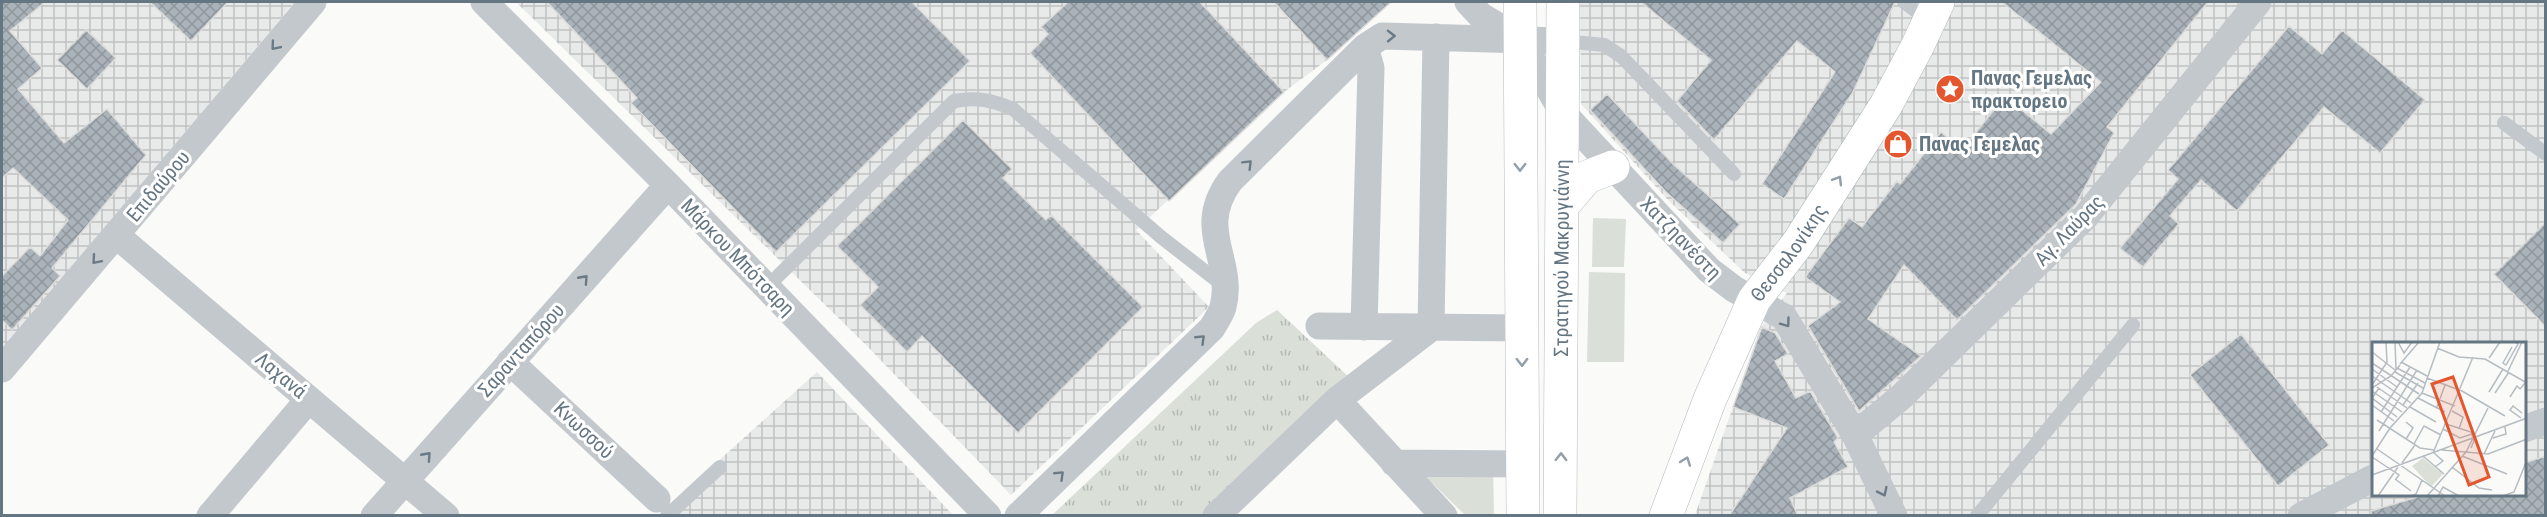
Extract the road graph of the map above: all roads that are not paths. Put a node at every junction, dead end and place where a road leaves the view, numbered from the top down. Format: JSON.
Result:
{"nodes":[{"id":1,"x":313,"y":2,"type":"edge"},
{"id":2,"x":484,"y":2,"type":"edge"},
{"id":3,"x":1468,"y":2,"type":"edge"},
{"id":4,"x":1520,"y":2,"type":"edge"},
{"id":5,"x":1563,"y":2,"type":"edge"},
{"id":6,"x":2258,"y":2,"type":"edge"},
{"id":7,"x":1924,"y":8,"type":"edge"},
{"id":8,"x":1436,"y":37,"type":"junction"},
{"id":9,"x":1520,"y":39,"type":"junction"},
{"id":10,"x":1563,"y":41,"type":"junction"},
{"id":11,"x":1365,"y":47,"type":"junction"},
{"id":12,"x":1563,"y":113,"type":"junction"},
{"id":13,"x":2504,"y":123,"type":"dead end"},
{"id":14,"x":2546,"y":154,"type":"edge"},
{"id":15,"x":1613,"y":167,"type":"junction"},
{"id":16,"x":1734,"y":174,"type":"dead end"},
{"id":17,"x":668,"y":185,"type":"junction"},
{"id":18,"x":1563,"y":205,"type":"junction"},
{"id":19,"x":116,"y":235,"type":"junction"},
{"id":20,"x":767,"y":287,"type":"junction"},
{"id":21,"x":1225,"y":287,"type":"junction"},
{"id":22,"x":1754,"y":300,"type":"junction"},
{"id":23,"x":2133,"y":325,"type":"dead end"},
{"id":24,"x":1319,"y":326,"type":"dead end"},
{"id":25,"x":1365,"y":327,"type":"junction"},
{"id":26,"x":1431,"y":328,"type":"junction"},
{"id":27,"x":1522,"y":328,"type":"junction"},
{"id":28,"x":510,"y":362,"type":"junction"},
{"id":29,"x":2,"y":369,"type":"edge"},
{"id":30,"x":309,"y":399,"type":"junction"},
{"id":31,"x":1337,"y":400,"type":"junction"},
{"id":32,"x":2546,"y":421,"type":"edge"},
{"id":33,"x":2526,"y":428,"type":"edge"},
{"id":34,"x":1855,"y":435,"type":"junction"},
{"id":35,"x":1394,"y":463,"type":"junction"},
{"id":36,"x":1523,"y":464,"type":"junction"},
{"id":37,"x":720,"y":467,"type":"dead end"},
{"id":38,"x":2372,"y":479,"type":"edge"},
{"id":39,"x":405,"y":480,"type":"junction"},
{"id":40,"x":662,"y":507,"type":"edge"},
{"id":41,"x":210,"y":516,"type":"edge"},
{"id":42,"x":374,"y":516,"type":"edge"},
{"id":43,"x":446,"y":516,"type":"edge"},
{"id":44,"x":988,"y":516,"type":"edge"},
{"id":45,"x":1018,"y":516,"type":"edge"},
{"id":46,"x":1216,"y":516,"type":"edge"},
{"id":47,"x":1444,"y":516,"type":"edge"},
{"id":48,"x":1523,"y":516,"type":"edge"},
{"id":49,"x":1560,"y":516,"type":"edge"},
{"id":50,"x":1666,"y":516,"type":"edge"},
{"id":51,"x":1894,"y":516,"type":"edge"},
{"id":52,"x":1977,"y":516,"type":"edge"},
{"id":53,"x":2301,"y":516,"type":"edge"}],
"edges":[{"from":1,"to":19,"type":"street","name":"Επιδαύρου","one_way":true},
{"from":2,"to":17,"type":"street","name":"Μάρκου Μπότσαρη"},
{"from":3,"to":9,"type":"street","name":"Χατζηανέστη"},
{"from":4,"to":9,"type":"street","name":"Στρατηγού Μακρυγιάννη"},
{"from":5,"to":10,"type":"street","name":"Στρατηγού Μακρυγιάννη"},
{"from":6,"to":34,"type":"street","name":"Αγ. Λαύρας"},
{"from":22,"to":7,"type":"street","name":"Θεσσαλονίκης","one_way":true},
{"from":8,"to":9,"type":"street"},
{"from":11,"to":8,"type":"street","one_way":true},
{"from":8,"to":26,"type":"street"},
{"from":9,"to":10,"type":"street"},
{"from":9,"to":12,"type":"street","name":"Χατζηανέστη"},
{"from":9,"to":27,"type":"street","name":"Στρατηγού Μακρυγιάννη","one_way":true},
{"from":10,"to":12,"type":"street","name":"Στρατηγού Μακρυγιάννη"},
{"from":10,"to":16,"type":"lane"},
{"from":21,"to":11,"type":"street","one_way":true},
{"from":11,"to":25,"type":"street"},
{"from":12,"to":15,"type":"street","name":"Χατζηανέστη"},
{"from":12,"to":18,"type":"street","name":"Στρατηγού Μακρυγιάννη"},
{"from":13,"to":14,"type":"lane"},
{"from":15,"to":18,"type":"street"},
{"from":15,"to":22,"type":"street","name":"Χατζηανέστη"},
{"from":17,"to":20,"type":"street","name":"Μάρκου Μπότσαρη"},
{"from":28,"to":17,"type":"street","name":"Σαρανταπόρου","one_way":true},
{"from":49,"to":18,"type":"street","name":"Στρατηγού Μακρυγιάννη","one_way":true},
{"from":19,"to":29,"type":"street","name":"Επιδαύρου","one_way":true},
{"from":19,"to":30,"type":"street","name":"Λαχανά"},
{"from":20,"to":21,"type":"lane"},
{"from":20,"to":44,"type":"street","name":"Μάρκου Μπότσαρη"},
{"from":45,"to":21,"type":"street","one_way":true},
{"from":22,"to":34,"type":"street","name":"Χατζηανέστη","one_way":true},
{"from":50,"to":22,"type":"street","name":"Θεσσαλονίκης","one_way":true},
{"from":23,"to":52,"type":"lane"},
{"from":24,"to":25,"type":"street"},
{"from":25,"to":26,"type":"street"},
{"from":26,"to":27,"type":"street"},
{"from":26,"to":31,"type":"street"},
{"from":27,"to":36,"type":"street","name":"Στρατηγού Μακρυγιάννη","one_way":true},
{"from":39,"to":28,"type":"street","name":"Σαρανταπόρου","one_way":true},
{"from":28,"to":40,"type":"street","name":"Κνωσσού"},
{"from":30,"to":39,"type":"street","name":"Λαχανά"},
{"from":30,"to":41,"type":"street"},
{"from":31,"to":35,"type":"street"},
{"from":31,"to":46,"type":"street"},
{"from":32,"to":33,"type":"street"},
{"from":34,"to":51,"type":"street","name":"Χατζηανέστη","one_way":true},
{"from":35,"to":36,"type":"street"},
{"from":35,"to":47,"type":"street"},
{"from":36,"to":48,"type":"street","name":"Στρατηγού Μακρυγιάννη"},
{"from":37,"to":40,"type":"lane"},
{"from":38,"to":53,"type":"street"},
{"from":39,"to":42,"type":"street","name":"Σαρανταπόρου"},
{"from":39,"to":43,"type":"street","name":"Λαχανά"}]}
